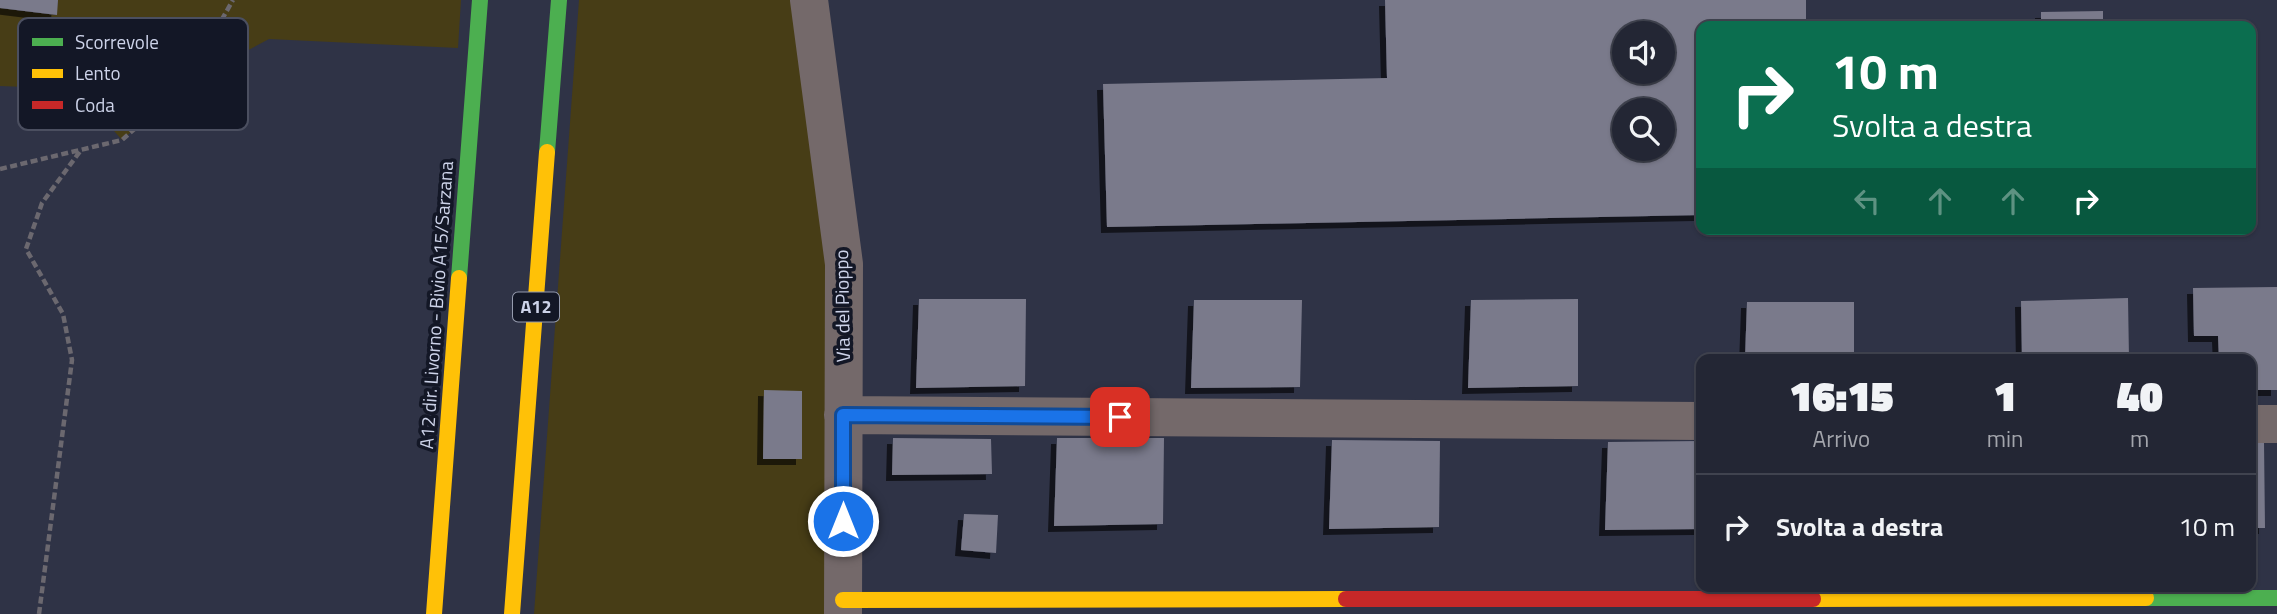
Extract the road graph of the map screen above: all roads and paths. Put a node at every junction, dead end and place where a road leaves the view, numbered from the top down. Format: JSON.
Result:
{"nodes":[{"id":1,"x":233,"y":0,"type":"edge"},
{"id":2,"x":480,"y":0,"type":"edge"},
{"id":3,"x":559,"y":0,"type":"edge"},
{"id":4,"x":809,"y":0,"type":"edge"},
{"id":5,"x":223,"y":18,"type":"edge"},
{"id":6,"x":133,"y":130,"type":"edge"},
{"id":7,"x":81,"y":150,"type":"junction"},
{"id":8,"x":0,"y":169,"type":"edge"},
{"id":9,"x":843,"y":415,"type":"junction"},
{"id":10,"x":1696,"y":421,"type":"edge"},
{"id":11,"x":2256,"y":424,"type":"edge"},
{"id":12,"x":2277,"y":424,"type":"edge"},
{"id":13,"x":2277,"y":598,"type":"edge"},
{"id":14,"x":843,"y":607,"type":"edge"},
{"id":15,"x":40,"y":614,"type":"edge"},
{"id":16,"x":434,"y":614,"type":"edge"},
{"id":17,"x":512,"y":614,"type":"edge"}],
"edges":[{"from":1,"to":5,"type":"path"},
{"from":2,"to":16,"type":"main road","name":"A12 dir. Livorno - Bivio A15/Sarzana"},
{"from":3,"to":17,"type":"main road","number":"A12"},
{"from":4,"to":9,"type":"street","name":"Via del Pioppo"},
{"from":6,"to":7,"type":"path"},
{"from":7,"to":8,"type":"path"},
{"from":7,"to":15,"type":"path"},
{"from":9,"to":10,"type":"street"},
{"from":9,"to":14,"type":"street","name":"Via del Pioppo"},
{"from":11,"to":12,"type":"street"},
{"from":13,"to":14,"type":"main road"}]}
